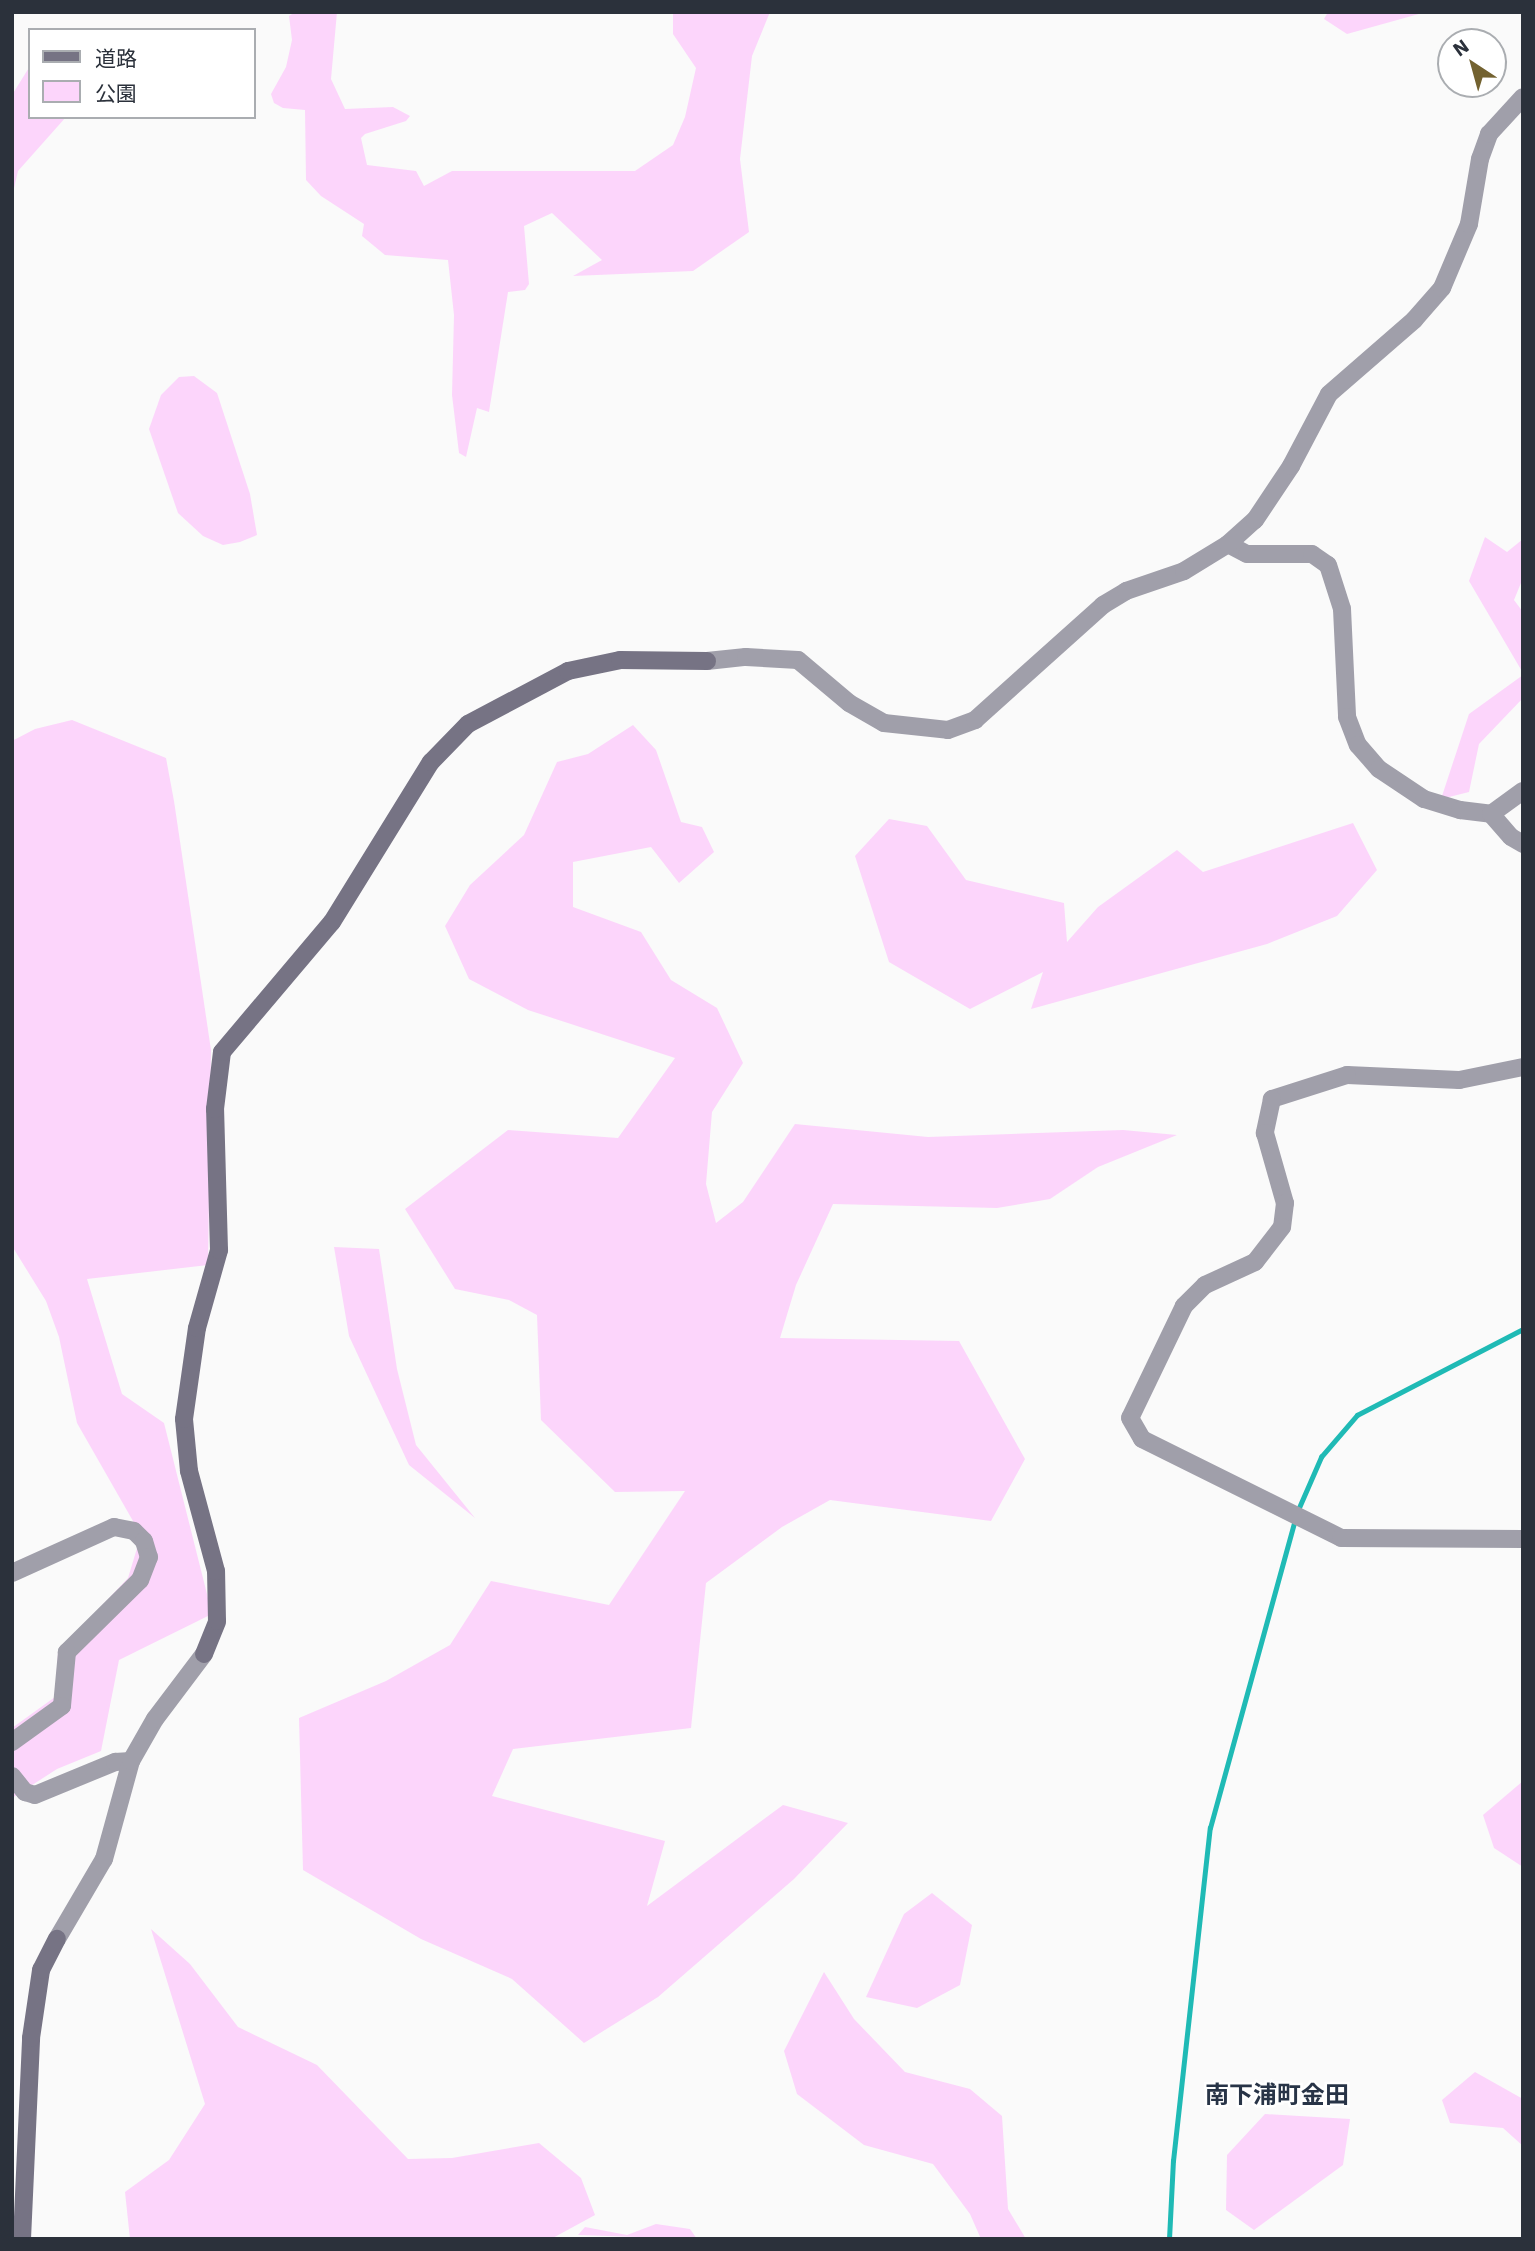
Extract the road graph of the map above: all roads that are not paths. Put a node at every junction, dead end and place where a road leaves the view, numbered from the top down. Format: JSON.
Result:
{"nodes":[{"id":1,"x":1523,"y":97,"type":"edge"},
{"id":2,"x":1228,"y":544,"type":"junction"},
{"id":3,"x":1523,"y":791,"type":"edge"},
{"id":4,"x":1491,"y":814,"type":"junction"},
{"id":5,"x":1523,"y":844,"type":"edge"},
{"id":6,"x":1523,"y":1067,"type":"edge"},
{"id":7,"x":1523,"y":1539,"type":"edge"},
{"id":8,"x":12,"y":1573,"type":"edge"},
{"id":9,"x":12,"y":1742,"type":"edge"},
{"id":10,"x":131,"y":1761,"type":"junction"},
{"id":11,"x":12,"y":1776,"type":"edge"},
{"id":12,"x":22,"y":2239,"type":"edge"}],
"edges":[{"from":1,"to":2,"type":"street"},
{"from":2,"to":4,"type":"street"},
{"from":2,"to":10,"type":"street"},
{"from":3,"to":4,"type":"street"},
{"from":4,"to":5,"type":"street"},
{"from":6,"to":7,"type":"street"},
{"from":8,"to":9,"type":"street"},
{"from":10,"to":11,"type":"street"},
{"from":10,"to":12,"type":"street"}]}
